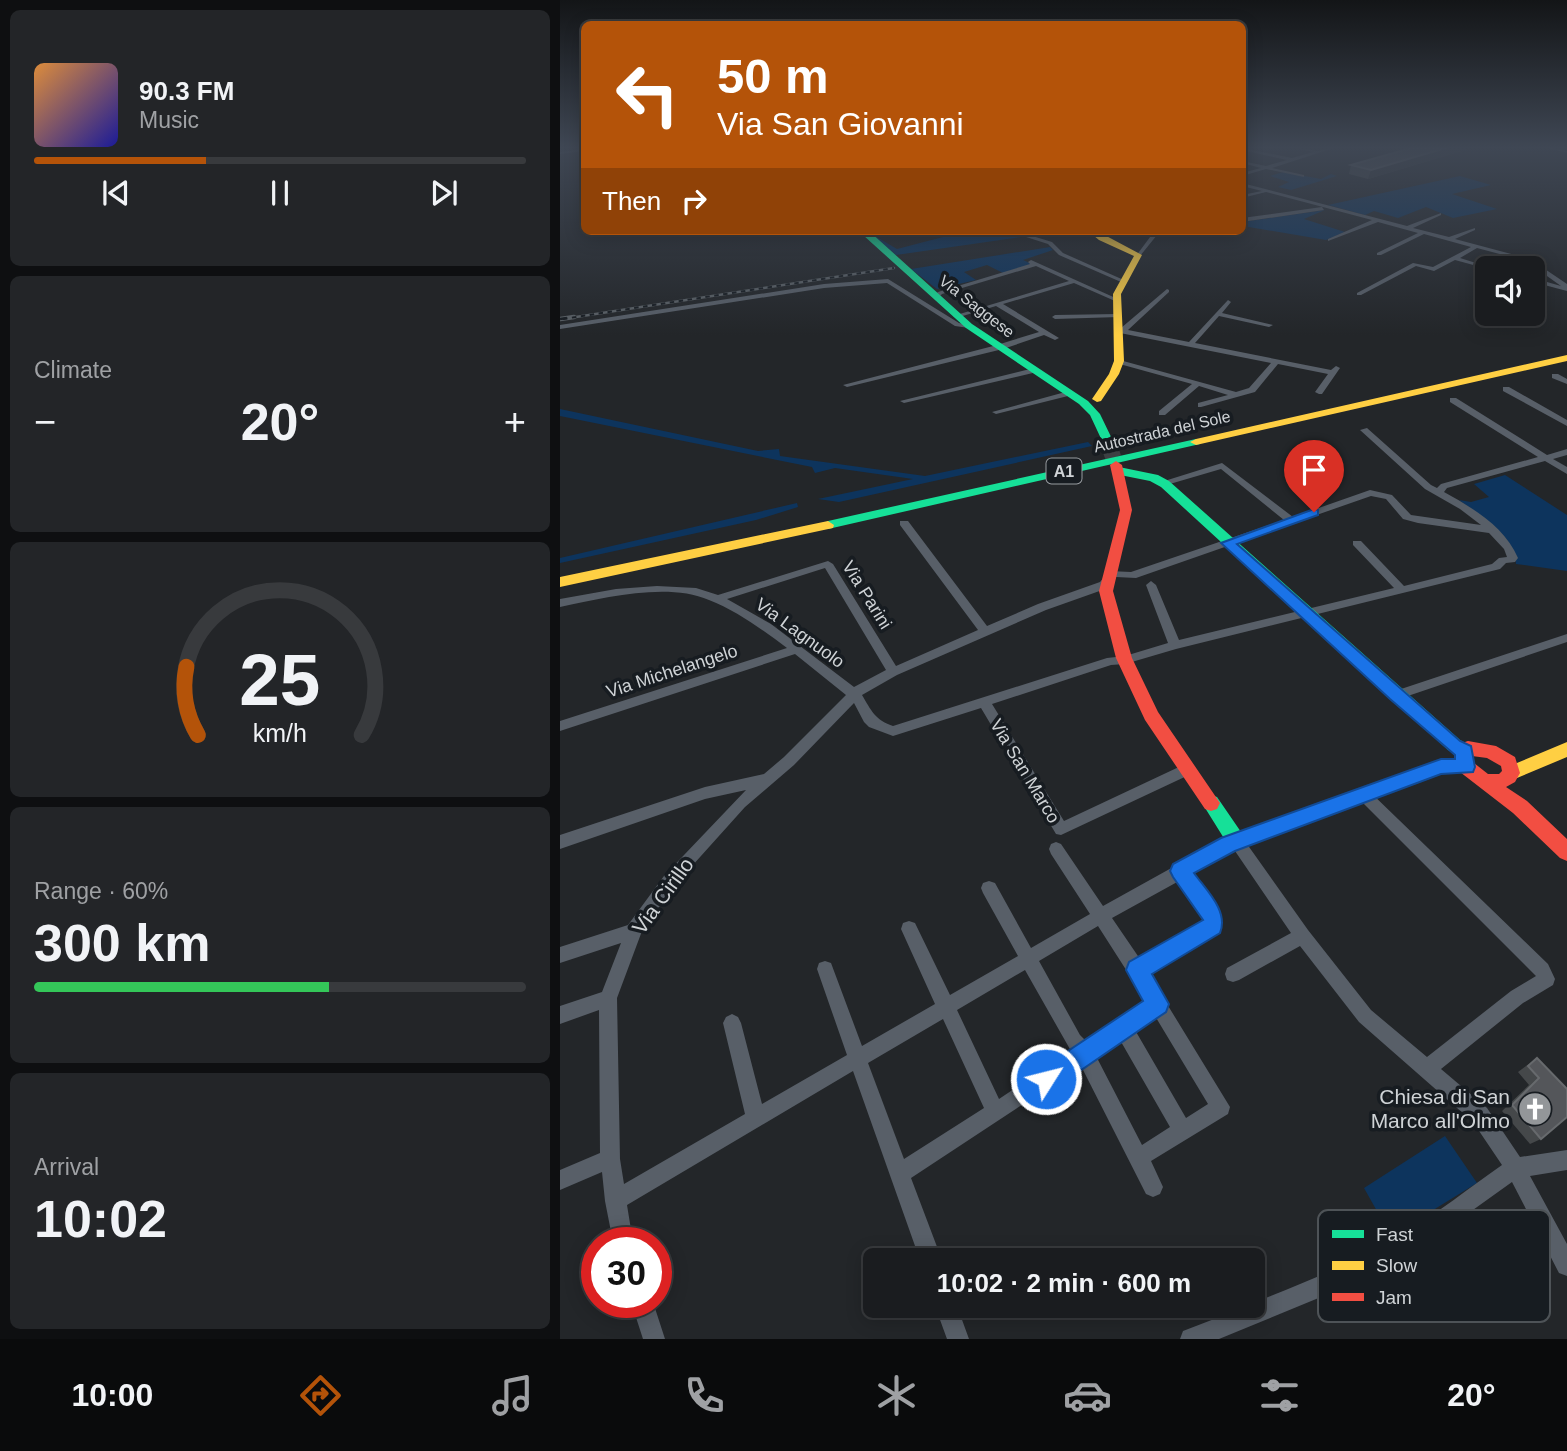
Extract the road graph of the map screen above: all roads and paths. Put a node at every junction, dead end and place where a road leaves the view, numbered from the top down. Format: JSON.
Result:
{"nodes":[{"id":1,"x":1318,"y":209,"type":"edge"},
{"id":2,"x":1331,"y":209,"type":"edge"},
{"id":3,"x":1340,"y":209,"type":"edge"},
{"id":4,"x":1439,"y":214,"type":"dead end"},
{"id":5,"x":1246,"y":219,"type":"edge"},
{"id":6,"x":1307,"y":219,"type":"dead end"},
{"id":7,"x":1377,"y":220,"type":"junction"},
{"id":8,"x":1408,"y":228,"type":"junction"},
{"id":9,"x":1473,"y":229,"type":"dead end"},
{"id":10,"x":1424,"y":232,"type":"junction"},
{"id":11,"x":864,"y":235,"type":"edge"},
{"id":12,"x":1026,"y":235,"type":"edge"},
{"id":13,"x":1095,"y":235,"type":"edge"},
{"id":14,"x":1154,"y":235,"type":"edge"},
{"id":15,"x":1450,"y":239,"type":"junction"},
{"id":16,"x":1330,"y":240,"type":"dead end"},
{"id":17,"x":1477,"y":246,"type":"junction"},
{"id":18,"x":1379,"y":254,"type":"dead end"},
{"id":19,"x":1138,"y":255,"type":"junction"},
{"id":20,"x":1455,"y":258,"type":"junction"},
{"id":21,"x":1026,"y":259,"type":"dead end"},
{"id":22,"x":1037,"y":264,"type":"junction"},
{"id":23,"x":1475,"y":264,"type":"edge"},
{"id":24,"x":908,"y":271,"type":"junction"},
{"id":25,"x":1074,"y":281,"type":"junction"},
{"id":26,"x":1123,"y":281,"type":"junction"},
{"id":27,"x":1545,"y":283,"type":"edge"},
{"id":28,"x":958,"y":287,"type":"junction"},
{"id":29,"x":1567,"y":288,"type":"edge"},
{"id":30,"x":1167,"y":291,"type":"dead end"},
{"id":31,"x":1359,"y":294,"type":"dead end"},
{"id":32,"x":936,"y":297,"type":"junction"},
{"id":33,"x":1228,"y":302,"type":"dead end"},
{"id":34,"x":997,"y":304,"type":"junction"},
{"id":35,"x":1217,"y":314,"type":"junction"},
{"id":36,"x":1055,"y":317,"type":"dead end"},
{"id":37,"x":1118,"y":320,"type":"junction"},
{"id":38,"x":962,"y":321,"type":"junction"},
{"id":39,"x":1269,"y":325,"type":"dead end"},
{"id":40,"x":560,"y":327,"type":"edge"},
{"id":41,"x":1045,"y":332,"type":"junction"},
{"id":42,"x":1055,"y":338,"type":"dead end"},
{"id":43,"x":1190,"y":345,"type":"junction"},
{"id":44,"x":1000,"y":347,"type":"junction"},
{"id":45,"x":1567,"y":348,"type":"edge"},
{"id":46,"x":1567,"y":358,"type":"edge"},
{"id":47,"x":1119,"y":360,"type":"junction"},
{"id":48,"x":1276,"y":361,"type":"junction"},
{"id":49,"x":1034,"y":370,"type":"junction"},
{"id":50,"x":1555,"y":376,"type":"dead end"},
{"id":51,"x":1567,"y":382,"type":"edge"},
{"id":52,"x":1198,"y":383,"type":"junction"},
{"id":53,"x":847,"y":385,"type":"dead end"},
{"id":54,"x":1506,"y":389,"type":"dead end"},
{"id":55,"x":1319,"y":392,"type":"dead end"},
{"id":56,"x":1238,"y":395,"type":"junction"},
{"id":57,"x":1087,"y":398,"type":"junction"},
{"id":58,"x":1453,"y":400,"type":"dead end"},
{"id":59,"x":904,"y":401,"type":"dead end"},
{"id":60,"x":1202,"y":405,"type":"dead end"},
{"id":61,"x":996,"y":412,"type":"dead end"},
{"id":62,"x":1162,"y":413,"type":"dead end"},
{"id":63,"x":1567,"y":423,"type":"edge"},
{"id":64,"x":1364,"y":430,"type":"dead end"},
{"id":65,"x":1108,"y":443,"type":"tunnel mouth"},
{"id":66,"x":1567,"y":452,"type":"edge"},
{"id":67,"x":1546,"y":457,"type":"junction"},
{"id":68,"x":1567,"y":471,"type":"edge"},
{"id":69,"x":1163,"y":483,"type":"junction"},
{"id":70,"x":1440,"y":491,"type":"junction"},
{"id":71,"x":1291,"y":520,"type":"junction"},
{"id":72,"x":904,"y":523,"type":"dead end"},
{"id":73,"x":1493,"y":530,"type":"junction"},
{"id":74,"x":1228,"y":543,"type":"junction"},
{"id":75,"x":1357,"y":543,"type":"dead end"},
{"id":76,"x":560,"y":572,"type":"edge"},
{"id":77,"x":1116,"y":574,"type":"junction"},
{"id":78,"x":560,"y":582,"type":"edge"},
{"id":79,"x":1151,"y":585,"type":"dead end"},
{"id":80,"x":1403,"y":591,"type":"junction"},
{"id":81,"x":716,"y":599,"type":"junction"},
{"id":82,"x":560,"y":603,"type":"edge"},
{"id":83,"x":1307,"y":614,"type":"junction"},
{"id":84,"x":985,"y":632,"type":"junction"},
{"id":85,"x":1567,"y":638,"type":"edge"},
{"id":86,"x":1175,"y":645,"type":"junction"},
{"id":87,"x":795,"y":650,"type":"junction"},
{"id":88,"x":1125,"y":660,"type":"junction"},
{"id":89,"x":893,"y":672,"type":"junction"},
{"id":90,"x":854,"y":694,"type":"junction"},
{"id":91,"x":1396,"y":695,"type":"junction"},
{"id":92,"x":983,"y":701,"type":"junction"},
{"id":93,"x":560,"y":726,"type":"edge"},
{"id":94,"x":1565,"y":753,"type":"edge"},
{"id":95,"x":1504,"y":757,"type":"junction"},
{"id":96,"x":1466,"y":759,"type":"junction"},
{"id":97,"x":1537,"y":763,"type":"junction"},
{"id":98,"x":1186,"y":770,"type":"junction"},
{"id":99,"x":1509,"y":776,"type":"junction"},
{"id":100,"x":768,"y":779,"type":"junction"},
{"id":101,"x":1484,"y":780,"type":"junction"},
{"id":102,"x":1363,"y":794,"type":"junction"},
{"id":103,"x":1520,"y":807,"type":"junction"},
{"id":104,"x":560,"y":842,"type":"edge"},
{"id":105,"x":1237,"y":842,"type":"junction"},
{"id":106,"x":1056,"y":849,"type":"dead end"},
{"id":107,"x":1567,"y":852,"type":"edge"},
{"id":108,"x":1180,"y":871,"type":"junction"},
{"id":109,"x":989,"y":888,"type":"dead end"},
{"id":110,"x":1101,"y":916,"type":"junction"},
{"id":111,"x":909,"y":929,"type":"dead end"},
{"id":112,"x":634,"y":932,"type":"junction"},
{"id":113,"x":1302,"y":936,"type":"junction"},
{"id":114,"x":560,"y":955,"type":"edge"},
{"id":115,"x":1027,"y":960,"type":"junction"},
{"id":116,"x":825,"y":969,"type":"dead end"},
{"id":117,"x":1137,"y":970,"type":"junction"},
{"id":118,"x":1233,"y":974,"type":"dead end"},
{"id":119,"x":607,"y":998,"type":"junction"},
{"id":120,"x":1158,"y":1004,"type":"junction"},
{"id":121,"x":948,"y":1007,"type":"junction"},
{"id":122,"x":560,"y":1015,"type":"edge"},
{"id":123,"x":732,"y":1023,"type":"dead end"},
{"id":124,"x":1123,"y":1027,"type":"junction"},
{"id":125,"x":1084,"y":1052,"type":"junction"},
{"id":126,"x":860,"y":1059,"type":"junction"},
{"id":127,"x":1426,"y":1070,"type":"junction"},
{"id":128,"x":996,"y":1112,"type":"junction"},
{"id":129,"x":756,"y":1118,"type":"junction"},
{"id":130,"x":1183,"y":1131,"type":"junction"},
{"id":131,"x":1138,"y":1158,"type":"junction"},
{"id":132,"x":610,"y":1159,"type":"junction"},
{"id":133,"x":1567,"y":1160,"type":"edge"},
{"id":134,"x":1515,"y":1168,"type":"junction"},
{"id":135,"x":901,"y":1173,"type":"junction"},
{"id":136,"x":560,"y":1180,"type":"edge"},
{"id":137,"x":1153,"y":1187,"type":"dead end"},
{"id":138,"x":615,"y":1201,"type":"junction"},
{"id":139,"x":1455,"y":1210,"type":"edge"},
{"id":140,"x":1538,"y":1210,"type":"edge"},
{"id":141,"x":619,"y":1227,"type":"edge"},
{"id":142,"x":1550,"y":1233,"type":"edge"},
{"id":143,"x":927,"y":1248,"type":"edge"},
{"id":144,"x":1567,"y":1265,"type":"edge"},
{"id":145,"x":1318,"y":1289,"type":"edge"},
{"id":146,"x":647,"y":1318,"type":"edge"},
{"id":147,"x":950,"y":1318,"type":"edge"},
{"id":148,"x":654,"y":1339,"type":"edge"},
{"id":149,"x":958,"y":1339,"type":"edge"},
{"id":150,"x":1191,"y":1339,"type":"edge"}],
"edges":[{"from":1,"to":5,"type":"street"},
{"from":2,"to":6,"type":"street"},
{"from":3,"to":7,"type":"street"},
{"from":4,"to":8,"type":"street"},
{"from":7,"to":8,"type":"street"},
{"from":7,"to":16,"type":"street"},
{"from":8,"to":10,"type":"street"},
{"from":9,"to":15,"type":"street"},
{"from":10,"to":15,"type":"street"},
{"from":10,"to":18,"type":"street"},
{"from":11,"to":24,"type":"main road","name":"Via Saggese"},
{"from":12,"to":26,"type":"street"},
{"from":13,"to":19,"type":"main road"},
{"from":14,"to":19,"type":"street"},
{"from":15,"to":17,"type":"street"},
{"from":17,"to":20,"type":"street"},
{"from":17,"to":29,"type":"street"},
{"from":19,"to":26,"type":"main road"},
{"from":20,"to":23,"type":"street"},
{"from":20,"to":31,"type":"street"},
{"from":21,"to":22,"type":"street"},
{"from":22,"to":25,"type":"street"},
{"from":22,"to":28,"type":"street"},
{"from":24,"to":28,"type":"street"},
{"from":24,"to":32,"type":"main road","name":"Via Saggese"},
{"from":25,"to":34,"type":"street"},
{"from":25,"to":37,"type":"street"},
{"from":26,"to":37,"type":"main road"},
{"from":27,"to":29,"type":"street"},
{"from":28,"to":32,"type":"street"},
{"from":30,"to":37,"type":"street"},
{"from":32,"to":38,"type":"main road","name":"Via Saggese"},
{"from":33,"to":35,"type":"street"},
{"from":34,"to":38,"type":"street"},
{"from":34,"to":41,"type":"street"},
{"from":35,"to":39,"type":"street"},
{"from":35,"to":43,"type":"street"},
{"from":36,"to":37,"type":"street"},
{"from":37,"to":43,"type":"street"},
{"from":37,"to":47,"type":"main road"},
{"from":38,"to":40,"type":"street"},
{"from":38,"to":44,"type":"main road","name":"Via Saggese"},
{"from":41,"to":42,"type":"street"},
{"from":41,"to":44,"type":"street"},
{"from":43,"to":48,"type":"street"},
{"from":44,"to":49,"type":"main road","name":"Via Saggese"},
{"from":44,"to":53,"type":"street"},
{"from":45,"to":76,"type":"main road","name":"Autostrada del Sole","number":"A1"},
{"from":46,"to":78,"type":"main road","name":"Autostrada del Sole","number":"A1"},
{"from":47,"to":52,"type":"street"},
{"from":47,"to":57,"type":"main road"},
{"from":48,"to":55,"type":"street"},
{"from":48,"to":56,"type":"street"},
{"from":49,"to":57,"type":"main road","name":"Via Saggese"},
{"from":49,"to":59,"type":"street"},
{"from":50,"to":51,"type":"street"},
{"from":52,"to":56,"type":"street"},
{"from":52,"to":62,"type":"street"},
{"from":54,"to":63,"type":"street"},
{"from":56,"to":60,"type":"street"},
{"from":57,"to":61,"type":"street"},
{"from":57,"to":65,"type":"main road"},
{"from":58,"to":67,"type":"street"},
{"from":64,"to":70,"type":"street"},
{"from":66,"to":67,"type":"street"},
{"from":67,"to":68,"type":"street"},
{"from":67,"to":70,"type":"street"},
{"from":69,"to":71,"type":"street"},
{"from":69,"to":74,"type":"main road"},
{"from":69,"to":77,"type":"main road"},
{"from":70,"to":73,"type":"street"},
{"from":71,"to":73,"type":"street"},
{"from":71,"to":74,"type":"street"},
{"from":72,"to":84,"type":"street"},
{"from":73,"to":80,"type":"street"},
{"from":74,"to":77,"type":"street"},
{"from":74,"to":83,"type":"main road"},
{"from":75,"to":80,"type":"street"},
{"from":77,"to":84,"type":"street","name":"Via Cirillo"},
{"from":77,"to":88,"type":"main road"},
{"from":79,"to":86,"type":"street"},
{"from":80,"to":83,"type":"street"},
{"from":81,"to":82,"type":"street","name":"Via Lagnuolo"},
{"from":81,"to":87,"type":"street","name":"Via Lagnuolo"},
{"from":81,"to":89,"type":"street","name":"Via Parini"},
{"from":83,"to":86,"type":"street"},
{"from":83,"to":91,"type":"main road"},
{"from":84,"to":89,"type":"street","name":"Via Cirillo"},
{"from":85,"to":91,"type":"street"},
{"from":86,"to":88,"type":"street"},
{"from":87,"to":90,"type":"street","name":"Via Lagnuolo"},
{"from":87,"to":93,"type":"street","name":"Via Michelangelo"},
{"from":88,"to":92,"type":"street"},
{"from":88,"to":98,"type":"main road"},
{"from":89,"to":90,"type":"street","name":"Via Cirillo"},
{"from":90,"to":92,"type":"street"},
{"from":90,"to":100,"type":"street","name":"Via Cirillo"},
{"from":91,"to":96,"type":"main road"},
{"from":92,"to":98,"type":"street","name":"Via San Marco"},
{"from":94,"to":97,"type":"main road"},
{"from":95,"to":96,"type":"main road"},
{"from":95,"to":97,"type":"main road"},
{"from":95,"to":99,"type":"main road"},
{"from":96,"to":101,"type":"main road"},
{"from":96,"to":102,"type":"main road"},
{"from":97,"to":99,"type":"main road"},
{"from":98,"to":105,"type":"main road"},
{"from":99,"to":101,"type":"main road"},
{"from":99,"to":103,"type":"main road"},
{"from":100,"to":104,"type":"street"},
{"from":100,"to":112,"type":"street","name":"Via Cirillo"},
{"from":101,"to":103,"type":"main road"},
{"from":102,"to":105,"type":"main road"},
{"from":102,"to":127,"type":"street"},
{"from":103,"to":107,"type":"main road"},
{"from":105,"to":108,"type":"street"},
{"from":105,"to":113,"type":"street"},
{"from":106,"to":110,"type":"street"},
{"from":108,"to":110,"type":"street"},
{"from":108,"to":117,"type":"street"},
{"from":109,"to":115,"type":"street"},
{"from":110,"to":115,"type":"street"},
{"from":110,"to":117,"type":"street"},
{"from":111,"to":121,"type":"street"},
{"from":112,"to":114,"type":"street"},
{"from":112,"to":119,"type":"street","name":"Via Cirillo"},
{"from":113,"to":118,"type":"street"},
{"from":113,"to":127,"type":"street"},
{"from":115,"to":121,"type":"street"},
{"from":115,"to":125,"type":"street"},
{"from":116,"to":126,"type":"street"},
{"from":117,"to":120,"type":"street"},
{"from":119,"to":122,"type":"street"},
{"from":119,"to":132,"type":"street","name":"Via Cirillo"},
{"from":120,"to":124,"type":"street"},
{"from":120,"to":130,"type":"street"},
{"from":121,"to":126,"type":"street"},
{"from":121,"to":128,"type":"street"},
{"from":123,"to":129,"type":"street"},
{"from":124,"to":125,"type":"street"},
{"from":124,"to":130,"type":"street"},
{"from":125,"to":128,"type":"street"},
{"from":125,"to":131,"type":"street"},
{"from":126,"to":129,"type":"street"},
{"from":126,"to":135,"type":"street"},
{"from":127,"to":134,"type":"street"},
{"from":128,"to":135,"type":"street"},
{"from":129,"to":138,"type":"street"},
{"from":130,"to":131,"type":"street"},
{"from":131,"to":137,"type":"street"},
{"from":132,"to":136,"type":"street"},
{"from":132,"to":138,"type":"street","name":"Via Cirillo"},
{"from":133,"to":134,"type":"street"},
{"from":134,"to":139,"type":"street"},
{"from":134,"to":140,"type":"street"},
{"from":135,"to":143,"type":"street"},
{"from":138,"to":141,"type":"street","name":"Via Cirillo"},
{"from":142,"to":144,"type":"street"},
{"from":145,"to":150,"type":"street"},
{"from":146,"to":148,"type":"street"},
{"from":147,"to":149,"type":"street"}]}
